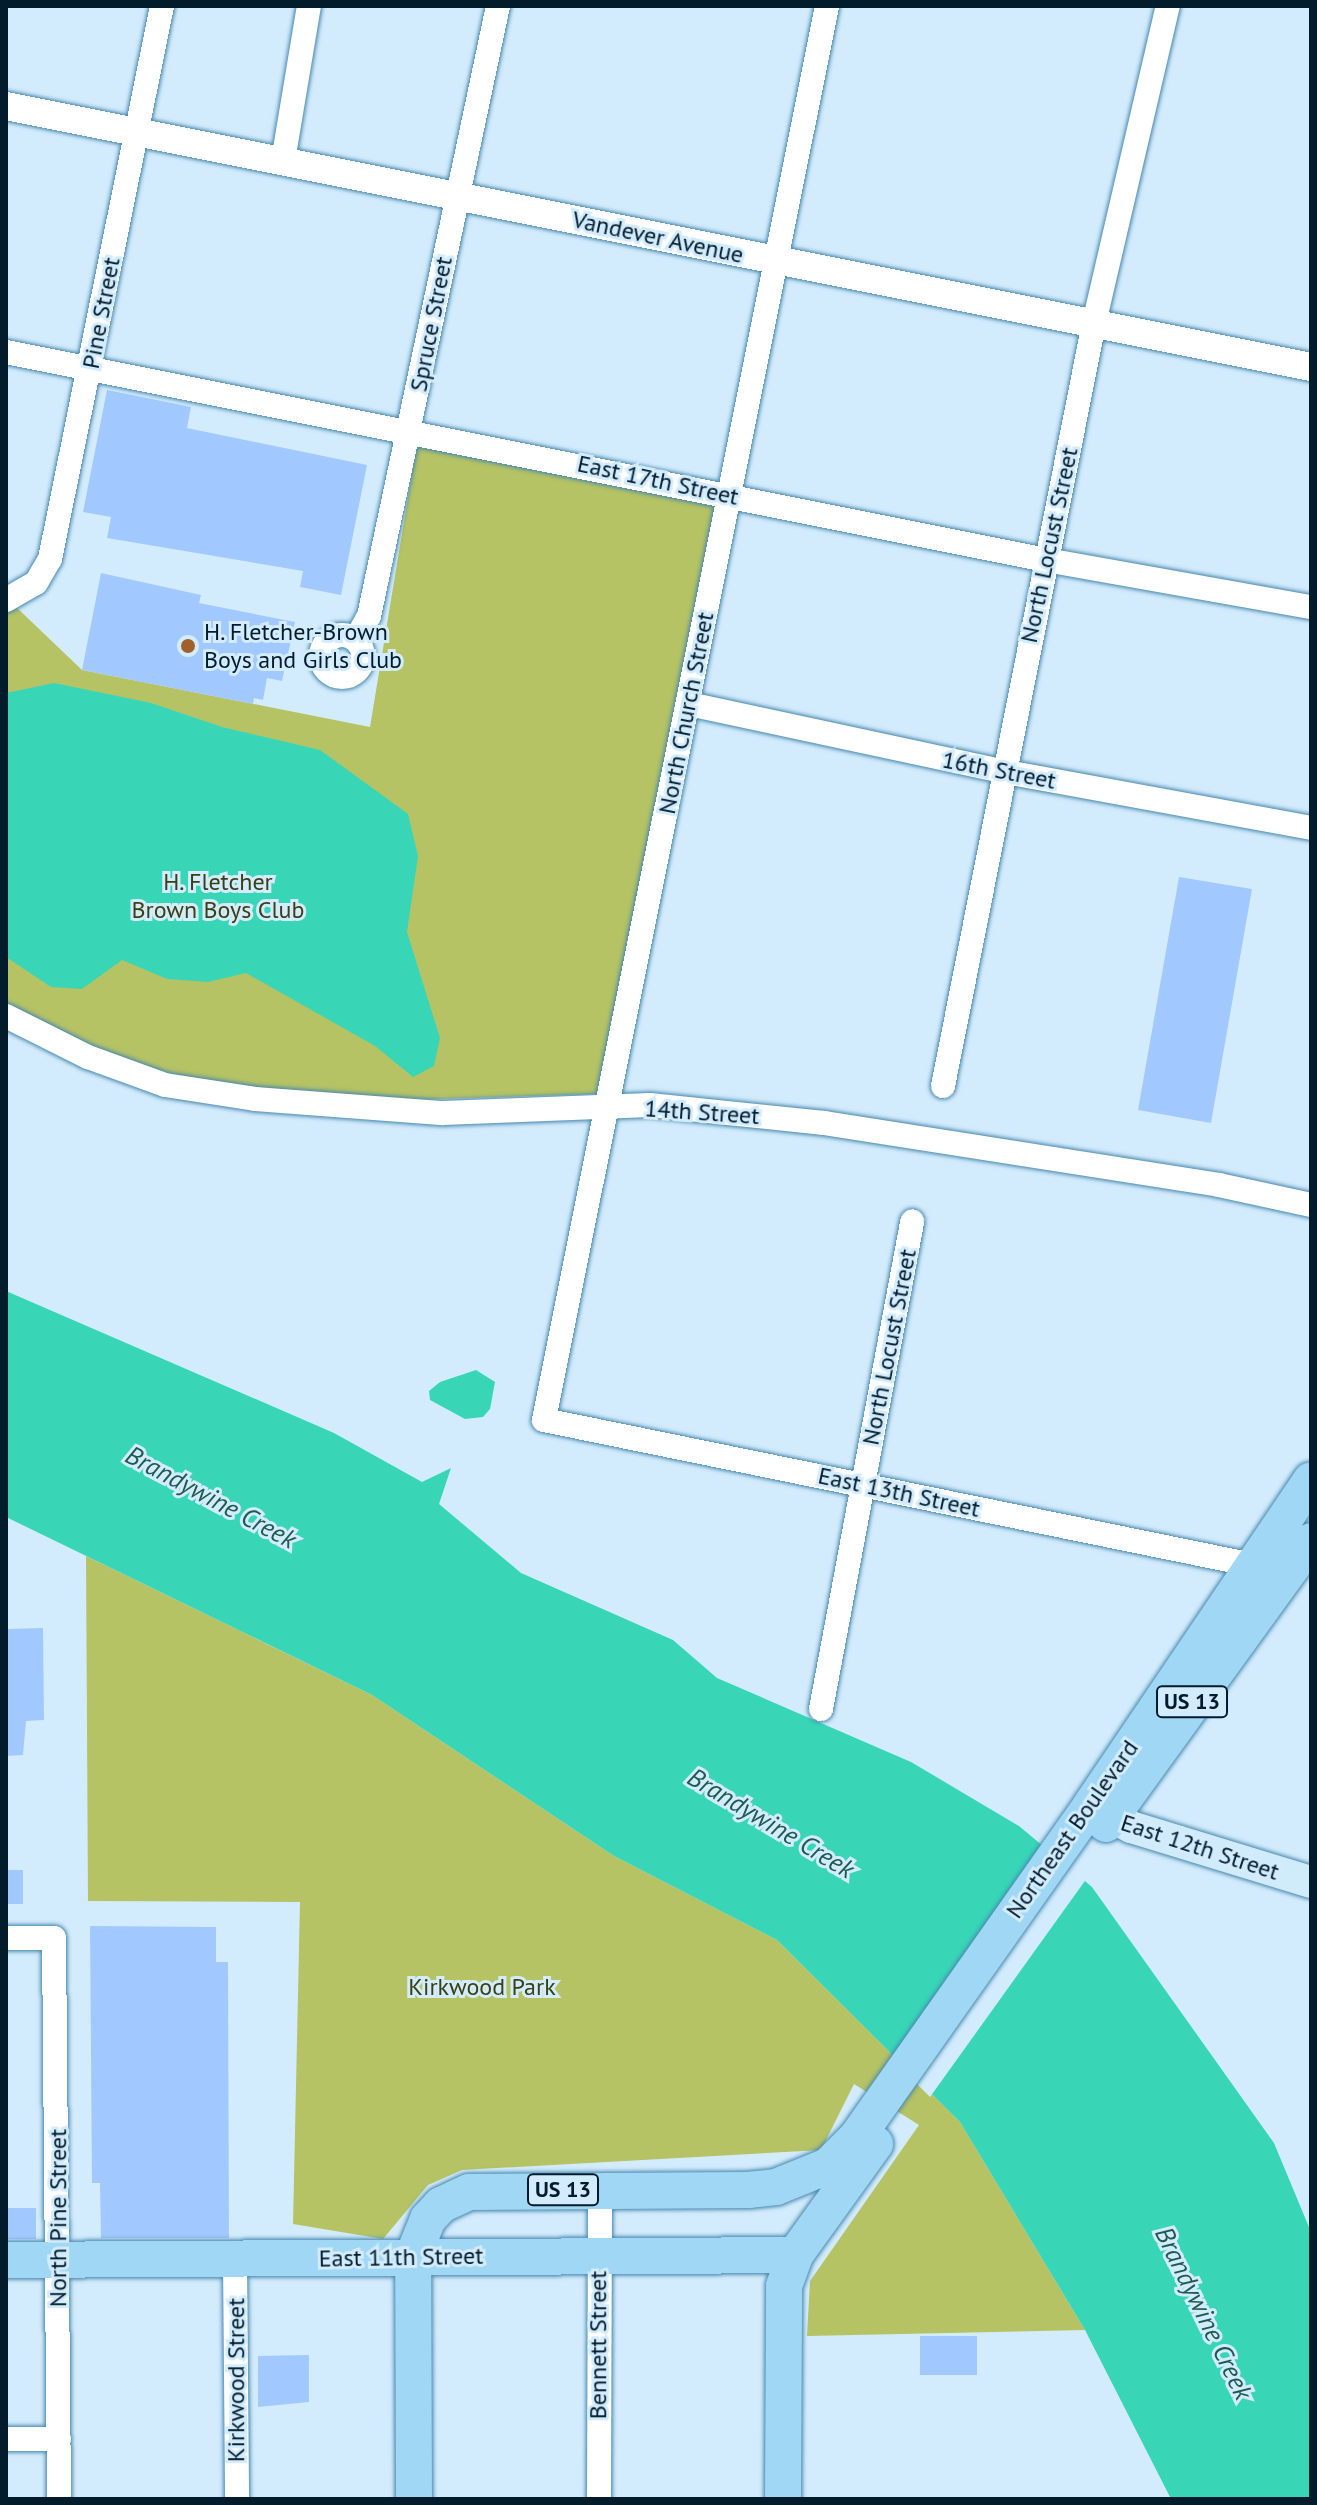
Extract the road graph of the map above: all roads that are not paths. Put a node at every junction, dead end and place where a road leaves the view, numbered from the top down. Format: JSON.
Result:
{"nodes":[{"id":1,"x":162,"y":6,"type":"edge"},
{"id":2,"x":309,"y":6,"type":"edge"},
{"id":3,"x":498,"y":6,"type":"edge"},
{"id":4,"x":827,"y":6,"type":"edge"},
{"id":5,"x":1168,"y":6,"type":"edge"},
{"id":6,"x":6,"y":106,"type":"edge"},
{"id":7,"x":137,"y":133,"type":"junction"},
{"id":8,"x":283,"y":161,"type":"junction"},
{"id":9,"x":456,"y":195,"type":"junction"},
{"id":10,"x":774,"y":261,"type":"junction"},
{"id":11,"x":1094,"y":323,"type":"junction"},
{"id":12,"x":6,"y":352,"type":"edge"},
{"id":13,"x":91,"y":367,"type":"junction"},
{"id":14,"x":1311,"y":367,"type":"edge"},
{"id":15,"x":410,"y":430,"type":"junction"},
{"id":16,"x":729,"y":495,"type":"junction"},
{"id":17,"x":1046,"y":560,"type":"junction"},
{"id":18,"x":6,"y":600,"type":"edge"},
{"id":19,"x":1311,"y":607,"type":"edge"},
{"id":20,"x":356,"y":639,"type":"dead end"},
{"id":21,"x":689,"y":704,"type":"junction"},
{"id":22,"x":1001,"y":771,"type":"junction"},
{"id":23,"x":1311,"y":828,"type":"edge"},
{"id":24,"x":6,"y":1016,"type":"edge"},
{"id":25,"x":943,"y":1086,"type":"dead end"},
{"id":26,"x":606,"y":1110,"type":"junction"},
{"id":27,"x":1311,"y":1205,"type":"edge"},
{"id":28,"x":912,"y":1221,"type":"dead end"},
{"id":29,"x":544,"y":1420,"type":"joint"},
{"id":30,"x":1311,"y":1480,"type":"edge"},
{"id":31,"x":863,"y":1485,"type":"junction"},
{"id":32,"x":1311,"y":1541,"type":"edge"},
{"id":33,"x":1253,"y":1565,"type":"junction"},
{"id":34,"x":821,"y":1709,"type":"dead end"},
{"id":35,"x":1101,"y":1811,"type":"junction"},
{"id":36,"x":1311,"y":1882,"type":"edge"},
{"id":37,"x":6,"y":1938,"type":"edge"},
{"id":38,"x":893,"y":2102,"type":"junction"},
{"id":39,"x":600,"y":2190,"type":"junction"},
{"id":40,"x":795,"y":2255,"type":"junction"},
{"id":41,"x":413,"y":2256,"type":"junction"},
{"id":42,"x":598,"y":2256,"type":"junction"},
{"id":43,"x":6,"y":2260,"type":"edge"},
{"id":44,"x":57,"y":2260,"type":"junction"},
{"id":45,"x":235,"y":2261,"type":"junction"},
{"id":46,"x":6,"y":2439,"type":"edge"},
{"id":47,"x":59,"y":2439,"type":"junction"},
{"id":48,"x":59,"y":2499,"type":"edge"},
{"id":49,"x":237,"y":2499,"type":"edge"},
{"id":50,"x":414,"y":2499,"type":"edge"},
{"id":51,"x":599,"y":2499,"type":"edge"},
{"id":52,"x":783,"y":2499,"type":"edge"}],
"edges":[{"from":1,"to":7,"type":"street","name":"Pine Street"},
{"from":2,"to":8,"type":"street"},
{"from":3,"to":9,"type":"street","name":"Spruce Street"},
{"from":4,"to":10,"type":"street","name":"North Church Street"},
{"from":5,"to":11,"type":"street","name":"North Locust Street"},
{"from":6,"to":7,"type":"street","name":"Vandever Avenue"},
{"from":7,"to":8,"type":"street","name":"Vandever Avenue"},
{"from":7,"to":13,"type":"street","name":"Pine Street"},
{"from":8,"to":9,"type":"street","name":"Vandever Avenue"},
{"from":9,"to":10,"type":"street","name":"Vandever Avenue"},
{"from":9,"to":15,"type":"street","name":"Spruce Street"},
{"from":10,"to":11,"type":"street","name":"Vandever Avenue"},
{"from":10,"to":16,"type":"street","name":"North Church Street"},
{"from":11,"to":14,"type":"street","name":"Vandever Avenue"},
{"from":11,"to":17,"type":"street","name":"North Locust Street"},
{"from":12,"to":13,"type":"street","name":"East 17th Street"},
{"from":13,"to":15,"type":"street","name":"East 17th Street"},
{"from":13,"to":18,"type":"street","name":"Pine Street"},
{"from":15,"to":16,"type":"street","name":"East 17th Street"},
{"from":15,"to":20,"type":"street","name":"Spruce Street"},
{"from":16,"to":17,"type":"street","name":"East 17th Street"},
{"from":16,"to":21,"type":"street","name":"North Church Street"},
{"from":17,"to":19,"type":"street","name":"East 17th Street"},
{"from":17,"to":22,"type":"street","name":"North Locust Street"},
{"from":21,"to":22,"type":"street","name":"16th Street"},
{"from":21,"to":26,"type":"street","name":"North Church Street"},
{"from":22,"to":23,"type":"street","name":"16th Street"},
{"from":22,"to":25,"type":"street","name":"North Locust Street"},
{"from":24,"to":26,"type":"street","name":"14th Street"},
{"from":26,"to":27,"type":"street","name":"14th Street"},
{"from":26,"to":29,"type":"street","name":"North Church Street"},
{"from":28,"to":31,"type":"street","name":"North Locust Street"},
{"from":29,"to":31,"type":"street","name":"East 13th Street"},
{"from":30,"to":33,"type":"main road","name":"Northeast Boulevard","number":"US 13"},
{"from":31,"to":33,"type":"street","name":"East 13th Street"},
{"from":31,"to":34,"type":"street","name":"North Locust Street"},
{"from":32,"to":35,"type":"main road","name":"Northeast Boulevard","number":"US 13"},
{"from":33,"to":35,"type":"main road","name":"Northeast Boulevard","number":"US 13"},
{"from":35,"to":36,"type":"main road","name":"East 12th Street"},
{"from":35,"to":38,"type":"main road","name":"Northeast Boulevard","number":"US 13"},
{"from":37,"to":44,"type":"street","name":"North Pine Street"},
{"from":38,"to":39,"type":"main road","number":"US 13"},
{"from":38,"to":40,"type":"main road","number":"US 13"},
{"from":39,"to":41,"type":"main road","number":"US 13"},
{"from":39,"to":42,"type":"street","name":"Bennett Street"},
{"from":40,"to":42,"type":"main road","name":"East 11th Street"},
{"from":40,"to":52,"type":"main road","number":"US 13"},
{"from":41,"to":42,"type":"main road","name":"East 11th Street"},
{"from":41,"to":45,"type":"main road","name":"East 11th Street"},
{"from":41,"to":50,"type":"main road","number":"US 13"},
{"from":42,"to":51,"type":"street","name":"Bennett Street"},
{"from":43,"to":44,"type":"main road","name":"East 11th Street"},
{"from":44,"to":45,"type":"main road","name":"East 11th Street"},
{"from":44,"to":47,"type":"street","name":"North Pine Street"},
{"from":45,"to":49,"type":"street","name":"Kirkwood Street"},
{"from":46,"to":47,"type":"street"},
{"from":47,"to":48,"type":"street","name":"North Pine Street"}]}
